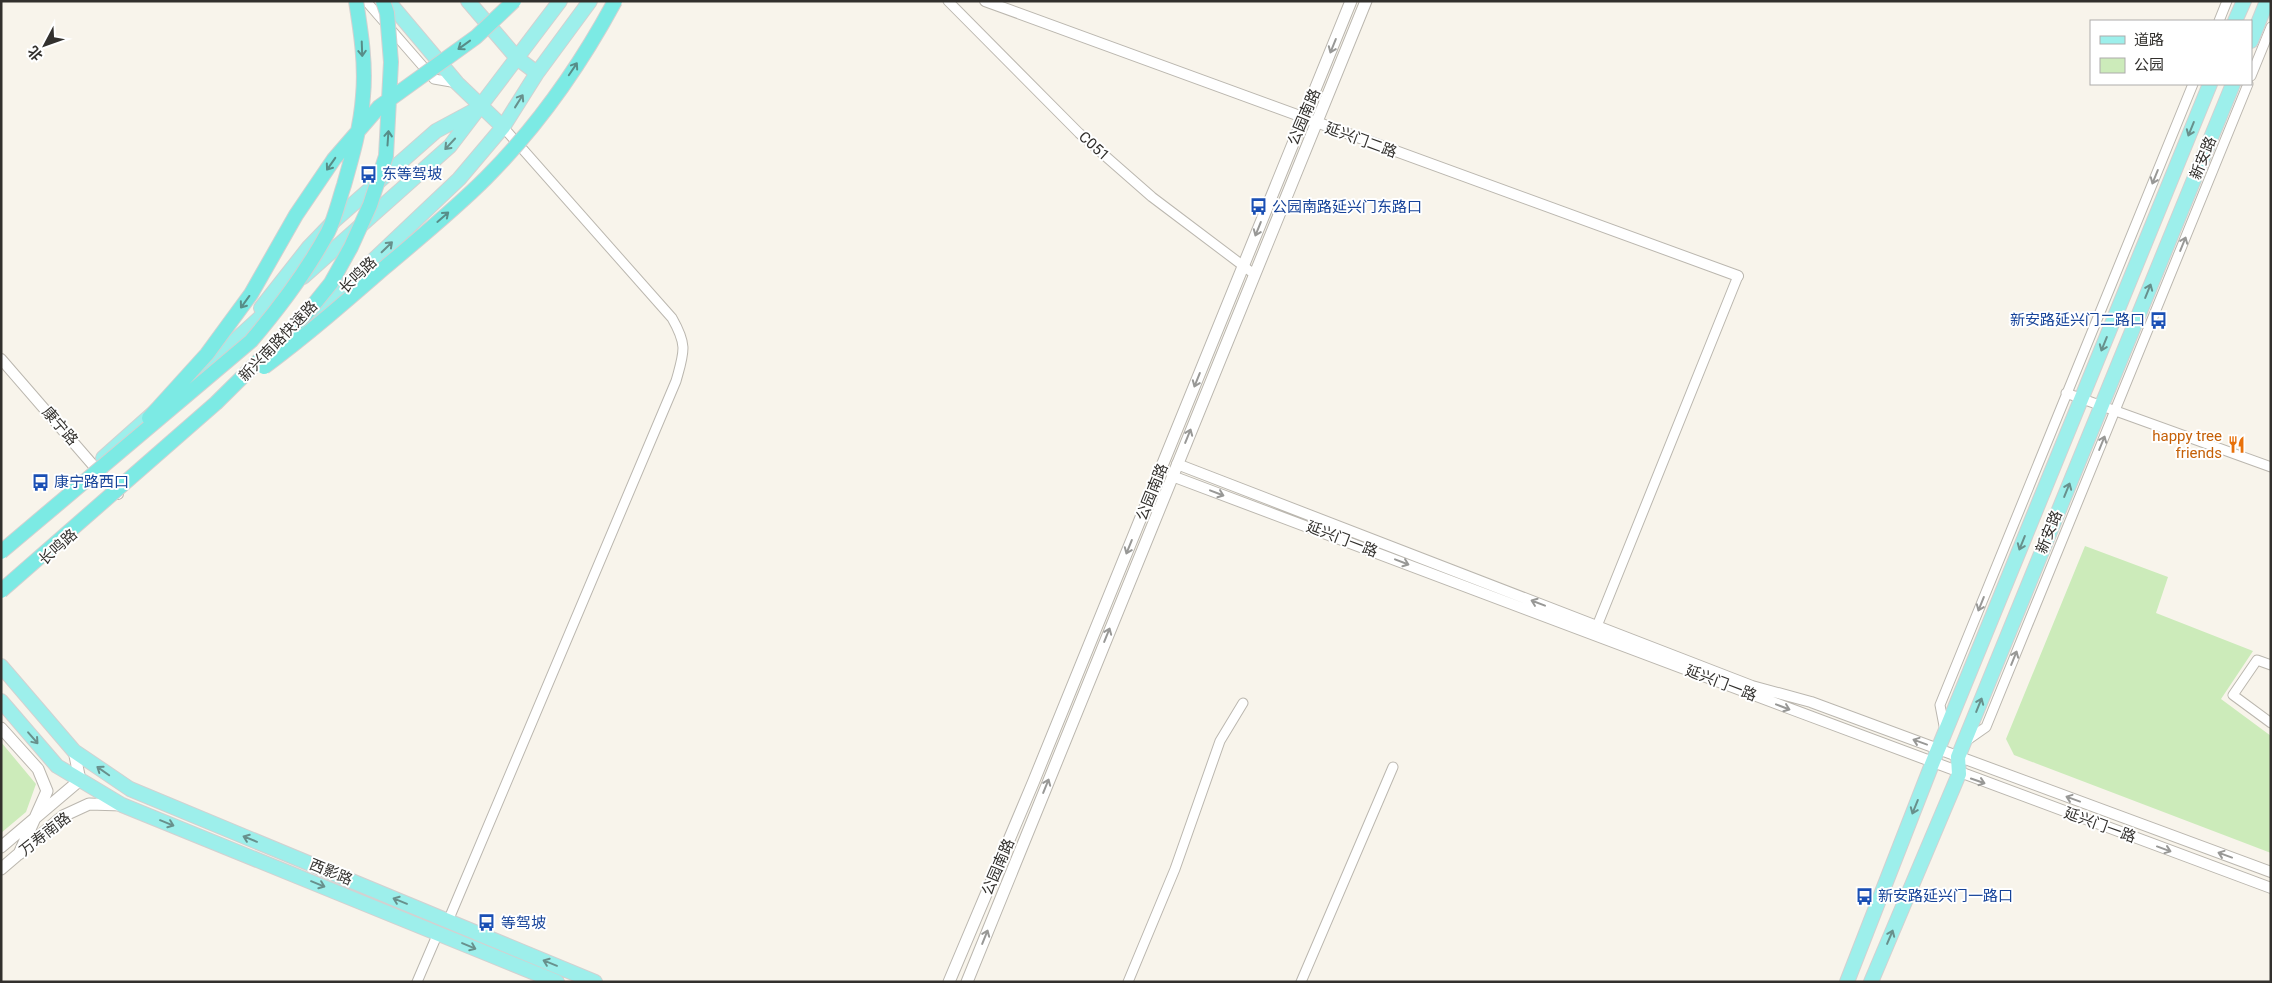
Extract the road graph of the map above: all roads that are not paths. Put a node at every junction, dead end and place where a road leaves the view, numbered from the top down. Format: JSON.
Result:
{"nodes":[{"id":1,"x":356,"y":1,"type":"edge"},
{"id":2,"x":366,"y":1,"type":"edge"},
{"id":3,"x":384,"y":1,"type":"edge"},
{"id":4,"x":388,"y":1,"type":"edge"},
{"id":5,"x":468,"y":1,"type":"edge"},
{"id":6,"x":514,"y":1,"type":"edge"},
{"id":7,"x":560,"y":1,"type":"edge"},
{"id":8,"x":590,"y":1,"type":"edge"},
{"id":9,"x":615,"y":1,"type":"edge"},
{"id":10,"x":948,"y":1,"type":"edge"},
{"id":11,"x":985,"y":1,"type":"edge"},
{"id":12,"x":1351,"y":1,"type":"edge"},
{"id":13,"x":1366,"y":1,"type":"edge"},
{"id":14,"x":2227,"y":1,"type":"edge"},
{"id":15,"x":2244,"y":1,"type":"edge"},
{"id":16,"x":2267,"y":1,"type":"edge"},
{"id":17,"x":2219,"y":20,"type":"edge"},
{"id":18,"x":2235,"y":20,"type":"edge"},
{"id":19,"x":2271,"y":27,"type":"edge"},
{"id":20,"x":2252,"y":38,"type":"edge"},
{"id":21,"x":518,"y":58,"type":"junction"},
{"id":22,"x":537,"y":73,"type":"junction"},
{"id":23,"x":2252,"y":74,"type":"edge"},
{"id":24,"x":457,"y":83,"type":"junction"},
{"id":25,"x":2193,"y":85,"type":"edge"},
{"id":26,"x":2210,"y":85,"type":"edge"},
{"id":27,"x":2233,"y":85,"type":"edge"},
{"id":28,"x":2248,"y":85,"type":"edge"},
{"id":29,"x":481,"y":106,"type":"junction"},
{"id":30,"x":1302,"y":118,"type":"junction"},
{"id":31,"x":1315,"y":123,"type":"junction"},
{"id":32,"x":502,"y":128,"type":"junction"},
{"id":33,"x":1244,"y":266,"type":"junction"},
{"id":34,"x":1254,"y":274,"type":"junction"},
{"id":35,"x":1738,"y":276,"type":"joint"},
{"id":36,"x":233,"y":344,"type":"junction"},
{"id":37,"x":1,"y":359,"type":"edge"},
{"id":38,"x":2066,"y":393,"type":"junction"},
{"id":39,"x":2082,"y":398,"type":"junction"},
{"id":40,"x":216,"y":403,"type":"junction"},
{"id":41,"x":2101,"y":406,"type":"junction"},
{"id":42,"x":2115,"y":411,"type":"junction"},
{"id":43,"x":118,"y":452,"type":"junction"},
{"id":44,"x":1177,"y":464,"type":"junction"},
{"id":45,"x":94,"y":465,"type":"junction"},
{"id":46,"x":2271,"y":467,"type":"edge"},
{"id":47,"x":1172,"y":476,"type":"junction"},
{"id":48,"x":118,"y":494,"type":"junction"},
{"id":49,"x":1,"y":544,"type":"edge"},
{"id":50,"x":1,"y":552,"type":"edge"},
{"id":51,"x":1,"y":591,"type":"edge"},
{"id":52,"x":1,"y":597,"type":"edge"},
{"id":53,"x":1595,"y":630,"type":"junction"},
{"id":54,"x":2271,"y":665,"type":"edge"},
{"id":55,"x":1,"y":666,"type":"edge"},
{"id":56,"x":1,"y":701,"type":"edge"},
{"id":57,"x":1243,"y":703,"type":"dead end"},
{"id":58,"x":2271,"y":723,"type":"edge"},
{"id":59,"x":1,"y":728,"type":"edge"},
{"id":60,"x":1946,"y":732,"type":"junction"},
{"id":61,"x":1964,"y":742,"type":"junction"},
{"id":62,"x":1939,"y":749,"type":"junction"},
{"id":63,"x":74,"y":751,"type":"junction"},
{"id":64,"x":1958,"y":757,"type":"junction"},
{"id":65,"x":1932,"y":764,"type":"junction"},
{"id":66,"x":1393,"y":766,"type":"dead end"},
{"id":67,"x":1959,"y":774,"type":"junction"},
{"id":68,"x":80,"y":780,"type":"junction"},
{"id":69,"x":122,"y":805,"type":"junction"},
{"id":70,"x":34,"y":819,"type":"junction"},
{"id":71,"x":1,"y":848,"type":"edge"},
{"id":72,"x":19,"y":854,"type":"junction"},
{"id":73,"x":1,"y":869,"type":"edge"},
{"id":74,"x":2271,"y":872,"type":"edge"},
{"id":75,"x":2271,"y":888,"type":"edge"},
{"id":76,"x":448,"y":920,"type":"junction"},
{"id":77,"x":438,"y":933,"type":"junction"},
{"id":78,"x":417,"y":982,"type":"edge"},
{"id":79,"x":557,"y":982,"type":"edge"},
{"id":80,"x":595,"y":982,"type":"edge"},
{"id":81,"x":949,"y":982,"type":"edge"},
{"id":82,"x":967,"y":982,"type":"edge"},
{"id":83,"x":1128,"y":982,"type":"edge"},
{"id":84,"x":1301,"y":982,"type":"edge"},
{"id":85,"x":1847,"y":982,"type":"edge"},
{"id":86,"x":1871,"y":982,"type":"edge"}],
"edges":[{"from":1,"to":43,"type":"highway","name":"新兴南路快速路","one_way":true,"bridge":true},
{"from":2,"to":24,"type":"street"},
{"from":40,"to":3,"type":"highway","name":"新兴南路快速路","one_way":true,"bridge":true},
{"from":4,"to":24,"type":"main road"},
{"from":5,"to":21,"type":"main road"},
{"from":6,"to":43,"type":"highway","one_way":true,"bridge":true},
{"from":7,"to":21,"type":"main road"},
{"from":8,"to":22,"type":"main road","name":"长鸣路"},
{"from":40,"to":9,"type":"highway","one_way":true,"bridge":true},
{"from":10,"to":33,"type":"street","name":"C051"},
{"from":11,"to":30,"type":"street","name":"延兴门二路"},
{"from":12,"to":30,"type":"main road","name":"公园南路","one_way":true},
{"from":13,"to":31,"type":"main road","name":"公园南路"},
{"from":14,"to":17,"type":"street"},
{"from":15,"to":18,"type":"main road"},
{"from":16,"to":20,"type":"main road"},
{"from":19,"to":23,"type":"street"},
{"from":21,"to":22,"type":"main road"},
{"from":21,"to":29,"type":"main road"},
{"from":32,"to":22,"type":"main road","name":"长鸣路","one_way":true},
{"from":24,"to":29,"type":"main road"},
{"from":25,"to":38,"type":"street","one_way":true},
{"from":26,"to":39,"type":"main road","name":"新安路","one_way":true},
{"from":41,"to":27,"type":"main road","name":"新安路","one_way":true},
{"from":42,"to":28,"type":"street","one_way":true},
{"from":29,"to":32,"type":"main road"},
{"from":29,"to":36,"type":"main road","one_way":true},
{"from":29,"to":36,"type":"main road"},
{"from":30,"to":31,"type":"street","name":"延兴门二路"},
{"from":30,"to":33,"type":"main road","name":"公园南路","one_way":true},
{"from":31,"to":34,"type":"main road","name":"公园南路"},
{"from":31,"to":35,"type":"street","name":"延兴门二路"},
{"from":48,"to":32,"type":"main road","name":"长鸣路","one_way":true},
{"from":32,"to":76,"type":"street"},
{"from":33,"to":34,"type":"street","name":"C051"},
{"from":33,"to":81,"type":"main road","name":"公园南路","one_way":true},
{"from":44,"to":34,"type":"main road","name":"公园南路","one_way":true},
{"from":35,"to":53,"type":"street"},
{"from":36,"to":45,"type":"main road"},
{"from":37,"to":45,"type":"street","name":"康宁路"},
{"from":38,"to":39,"type":"street"},
{"from":38,"to":60,"type":"street","one_way":true},
{"from":39,"to":41,"type":"street"},
{"from":39,"to":60,"type":"main road","name":"新安路","one_way":true},
{"from":40,"to":51,"type":"highway","name":"新兴南路快速路","bridge":true},
{"from":41,"to":42,"type":"street"},
{"from":61,"to":41,"type":"main road","name":"新安路","one_way":true},
{"from":42,"to":46,"type":"street"},
{"from":61,"to":42,"type":"street","one_way":true},
{"from":43,"to":50,"type":"highway","name":"新兴南路快速路","bridge":true},
{"from":44,"to":47,"type":"main road","name":"公园南路"},
{"from":53,"to":44,"type":"street","name":"延兴门一路","one_way":true},
{"from":45,"to":48,"type":"street","name":"康宁路"},
{"from":45,"to":49,"type":"main road"},
{"from":47,"to":53,"type":"street","name":"延兴门一路","one_way":true},
{"from":82,"to":47,"type":"main road","name":"公园南路","one_way":true},
{"from":48,"to":52,"type":"main road","name":"长鸣路"},
{"from":62,"to":53,"type":"street","name":"延兴门一路","one_way":true},
{"from":53,"to":65,"type":"street","name":"延兴门一路","one_way":true},
{"from":54,"to":58,"type":"street"},
{"from":55,"to":63,"type":"main road","name":"西影路"},
{"from":56,"to":68,"type":"main road","one_way":true},
{"from":57,"to":83,"type":"street"},
{"from":59,"to":70,"type":"main road"},
{"from":60,"to":62,"type":"main road","name":"新安路"},
{"from":61,"to":64,"type":"main road","name":"新安路"},
{"from":62,"to":64,"type":"street","name":"延兴门一路"},
{"from":62,"to":65,"type":"main road","name":"新安路"},
{"from":63,"to":68,"type":"main road"},
{"from":76,"to":63,"type":"main road","name":"西影路","one_way":true},
{"from":64,"to":67,"type":"main road","name":"新安路"},
{"from":74,"to":64,"type":"street","name":"延兴门一路","one_way":true},
{"from":65,"to":67,"type":"street","name":"延兴门一路"},
{"from":65,"to":85,"type":"main road","name":"新安路","one_way":true},
{"from":66,"to":84,"type":"street"},
{"from":67,"to":75,"type":"street","name":"延兴门一路","one_way":true},
{"from":86,"to":67,"type":"main road","name":"新安路","one_way":true},
{"from":68,"to":69,"type":"main road"},
{"from":68,"to":70,"type":"main road"},
{"from":69,"to":72,"type":"main road","name":"万寿南路"},
{"from":69,"to":77,"type":"main road","name":"西影路","one_way":true},
{"from":70,"to":71,"type":"main road"},
{"from":70,"to":72,"type":"main road"},
{"from":72,"to":73,"type":"main road","name":"万寿南路"},
{"from":80,"to":76,"type":"main road","name":"西影路","one_way":true},
{"from":77,"to":78,"type":"street"},
{"from":77,"to":79,"type":"main road","name":"西影路","one_way":true}]}
